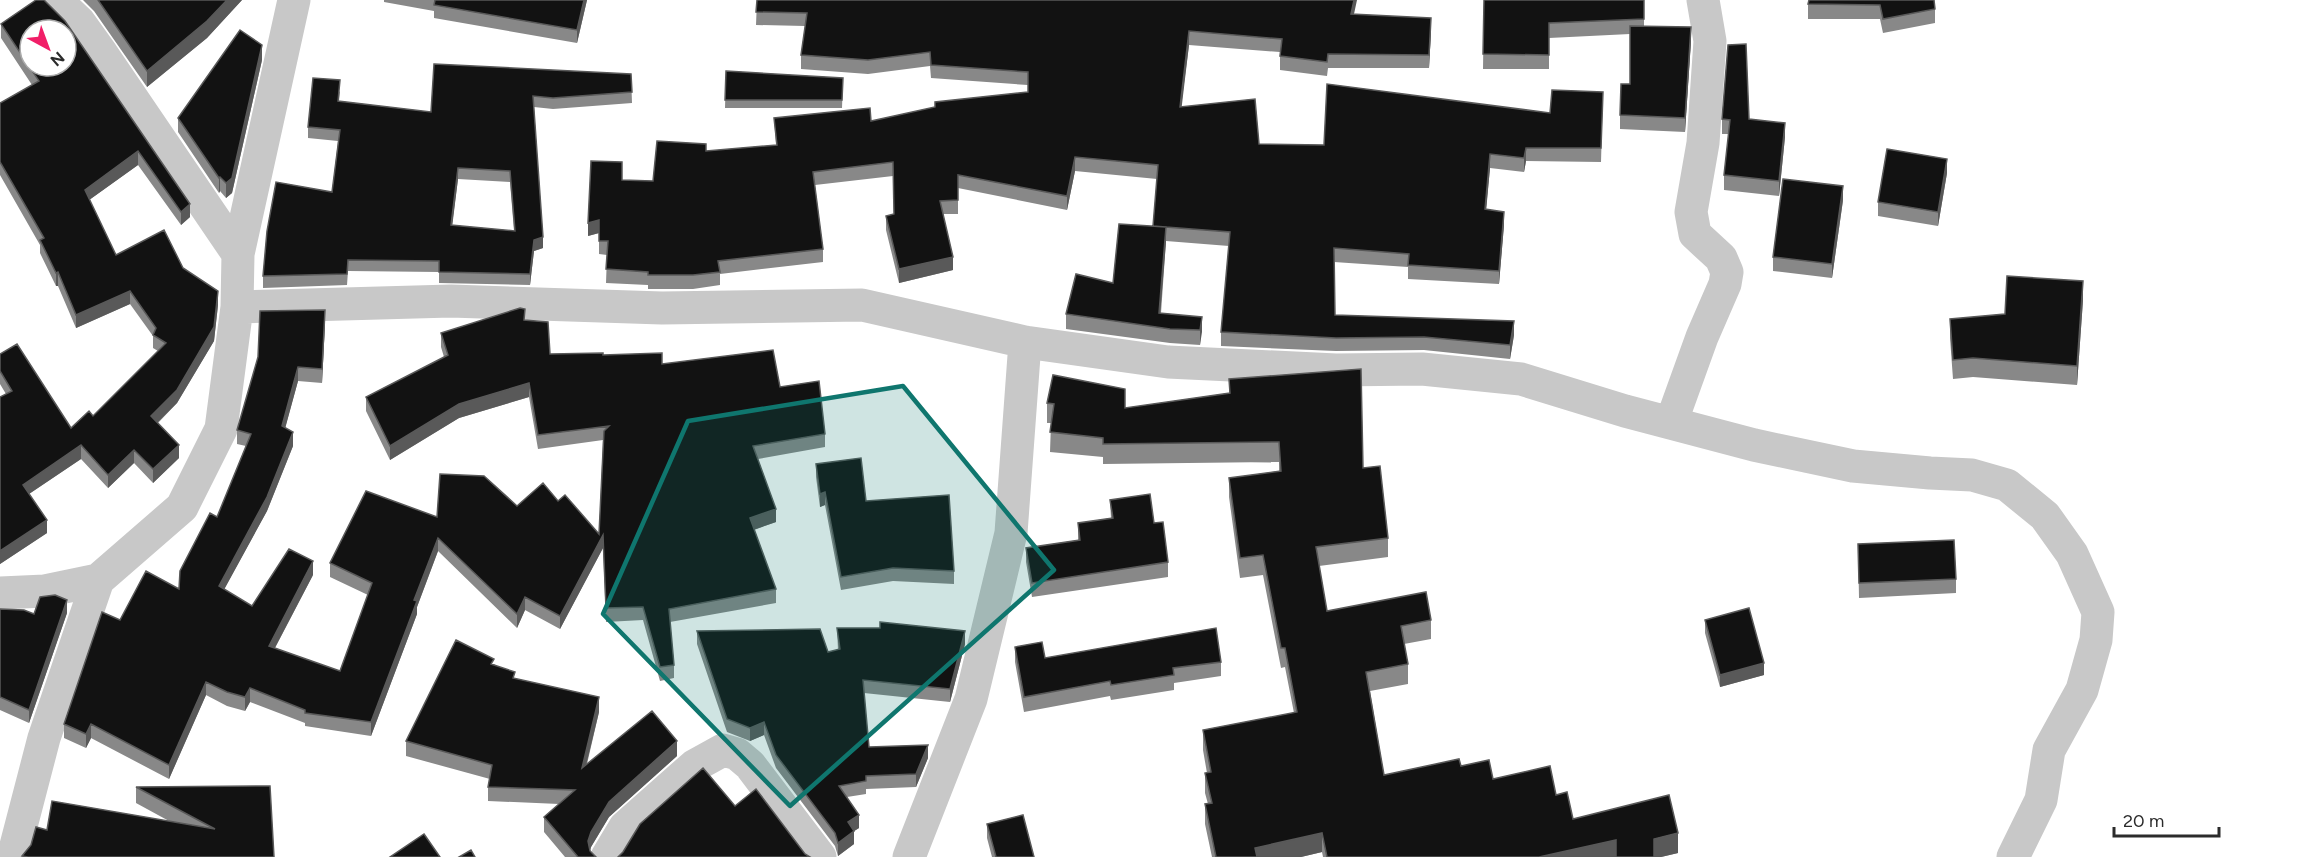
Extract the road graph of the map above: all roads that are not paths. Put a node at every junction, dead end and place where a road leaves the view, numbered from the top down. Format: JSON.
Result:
{"nodes":[{"id":1,"x":56,"y":0,"type":"edge"},
{"id":2,"x":294,"y":0,"type":"edge"},
{"id":3,"x":1703,"y":0,"type":"edge"},
{"id":4,"x":238,"y":254,"type":"junction"},
{"id":5,"x":237,"y":307,"type":"junction"},
{"id":6,"x":1024,"y":342,"type":"junction"},
{"id":7,"x":1671,"y":423,"type":"junction"},
{"id":8,"x":98,"y":580,"type":"junction"},
{"id":9,"x":0,"y":593,"type":"edge"},
{"id":10,"x":13,"y":857,"type":"edge"},
{"id":11,"x":607,"y":857,"type":"edge"},
{"id":12,"x":820,"y":857,"type":"edge"},
{"id":13,"x":909,"y":857,"type":"edge"},
{"id":14,"x":2013,"y":857,"type":"edge"}],
"edges":[{"from":1,"to":4,"type":"street"},
{"from":2,"to":4,"type":"street"},
{"from":3,"to":7,"type":"street"},
{"from":4,"to":5,"type":"street"},
{"from":5,"to":6,"type":"street"},
{"from":5,"to":8,"type":"street"},
{"from":6,"to":7,"type":"street"},
{"from":6,"to":13,"type":"street"},
{"from":7,"to":14,"type":"street"},
{"from":8,"to":9,"type":"street"},
{"from":8,"to":10,"type":"street"},
{"from":11,"to":12,"type":"street"}]}
